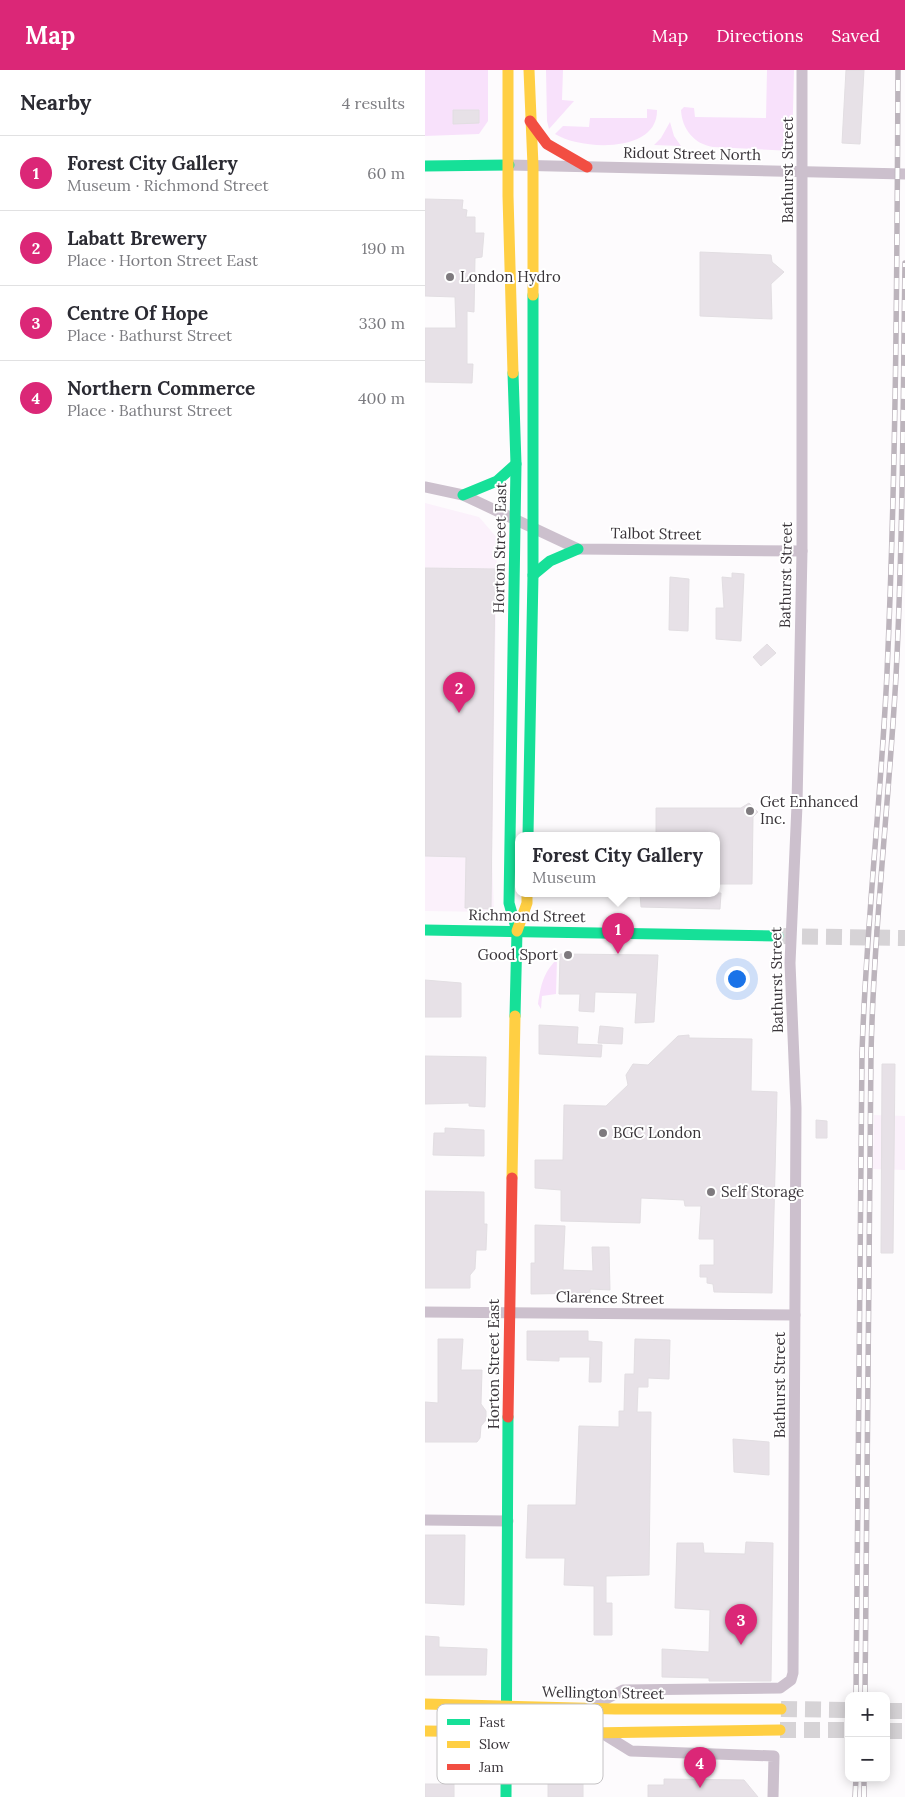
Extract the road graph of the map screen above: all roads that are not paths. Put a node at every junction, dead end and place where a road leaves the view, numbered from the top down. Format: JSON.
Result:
{"nodes":[{"id":1,"x":508,"y":70,"type":"edge"},
{"id":2,"x":529,"y":70,"type":"edge"},
{"id":3,"x":802,"y":70,"type":"edge"},
{"id":4,"x":530,"y":121,"type":"junction"},
{"id":5,"x":425,"y":166,"type":"edge"},
{"id":6,"x":509,"y":166,"type":"junction"},
{"id":7,"x":533,"y":166,"type":"junction"},
{"id":8,"x":587,"y":167,"type":"junction"},
{"id":9,"x":803,"y":172,"type":"junction"},
{"id":10,"x":905,"y":174,"type":"edge"},
{"id":11,"x":516,"y":464,"type":"junction"},
{"id":12,"x":425,"y":487,"type":"edge"},
{"id":13,"x":463,"y":495,"type":"junction"},
{"id":14,"x":515,"y":520,"type":"junction"},
{"id":15,"x":533,"y":528,"type":"junction"},
{"id":16,"x":578,"y":548,"type":"junction"},
{"id":17,"x":802,"y":551,"type":"junction"},
{"id":18,"x":533,"y":575,"type":"junction"},
{"id":19,"x":529,"y":832,"type":"edge"},
{"id":20,"x":527,"y":897,"type":"edge"},
{"id":21,"x":425,"y":930,"type":"edge"},
{"id":22,"x":517,"y":930,"type":"junction"},
{"id":23,"x":778,"y":936,"type":"tunnel mouth"},
{"id":24,"x":425,"y":1312,"type":"edge"},
{"id":25,"x":509,"y":1312,"type":"junction"},
{"id":26,"x":795,"y":1315,"type":"junction"},
{"id":27,"x":425,"y":1520,"type":"edge"},
{"id":28,"x":509,"y":1521,"type":"junction"},
{"id":29,"x":508,"y":1704,"type":"edge"},
{"id":30,"x":597,"y":1704,"type":"edge"},
{"id":31,"x":603,"y":1708,"type":"edge"},
{"id":32,"x":781,"y":1709,"type":"tunnel mouth"},
{"id":33,"x":780,"y":1730,"type":"tunnel mouth"},
{"id":34,"x":603,"y":1732,"type":"edge"},
{"id":35,"x":603,"y":1734,"type":"edge"},
{"id":36,"x":506,"y":1784,"type":"edge"},
{"id":37,"x":506,"y":1797,"type":"edge"},
{"id":38,"x":773,"y":1797,"type":"edge"}],
"edges":[{"from":1,"to":6,"type":"main road","name":"Horton Street East"},
{"from":2,"to":4,"type":"main road"},
{"from":3,"to":9,"type":"street","name":"Bathurst Street"},
{"from":4,"to":7,"type":"main road"},
{"from":4,"to":8,"type":"main road"},
{"from":5,"to":6,"type":"main road"},
{"from":6,"to":7,"type":"street","name":"Ridout Street North"},
{"from":6,"to":11,"type":"main road","name":"Horton Street East"},
{"from":7,"to":8,"type":"street","name":"Ridout Street North"},
{"from":7,"to":15,"type":"main road"},
{"from":8,"to":9,"type":"street","name":"Ridout Street North"},
{"from":9,"to":10,"type":"street","name":"Ridout Street North"},
{"from":9,"to":17,"type":"street","name":"Bathurst Street"},
{"from":11,"to":13,"type":"main road"},
{"from":11,"to":14,"type":"main road","name":"Horton Street East"},
{"from":12,"to":13,"type":"street","name":"Talbot Street"},
{"from":13,"to":14,"type":"street","name":"Talbot Street"},
{"from":14,"to":15,"type":"street","name":"Talbot Street"},
{"from":14,"to":22,"type":"main road","name":"Horton Street East"},
{"from":15,"to":16,"type":"street","name":"Talbot Street"},
{"from":15,"to":18,"type":"main road"},
{"from":16,"to":17,"type":"street","name":"Talbot Street"},
{"from":16,"to":18,"type":"main road"},
{"from":17,"to":26,"type":"street","name":"Bathurst Street"},
{"from":18,"to":19,"type":"main road"},
{"from":20,"to":22,"type":"main road","name":"Horton Street East"},
{"from":21,"to":22,"type":"main road","name":"Richmond Street"},
{"from":22,"to":23,"type":"main road","name":"Richmond Street"},
{"from":22,"to":25,"type":"main road","name":"Horton Street East"},
{"from":24,"to":25,"type":"street","name":"Clarence Street"},
{"from":25,"to":26,"type":"street","name":"Clarence Street"},
{"from":25,"to":28,"type":"main road","name":"Horton Street East"},
{"from":26,"to":30,"type":"street","name":"Bathurst Street"},
{"from":27,"to":28,"type":"street"},
{"from":28,"to":29,"type":"main road","name":"Horton Street East"},
{"from":31,"to":32,"type":"main road","name":"Wellington Street"},
{"from":33,"to":34,"type":"main road"},
{"from":35,"to":38,"type":"street"},
{"from":36,"to":37,"type":"main road","name":"Horton Street East"}]}
